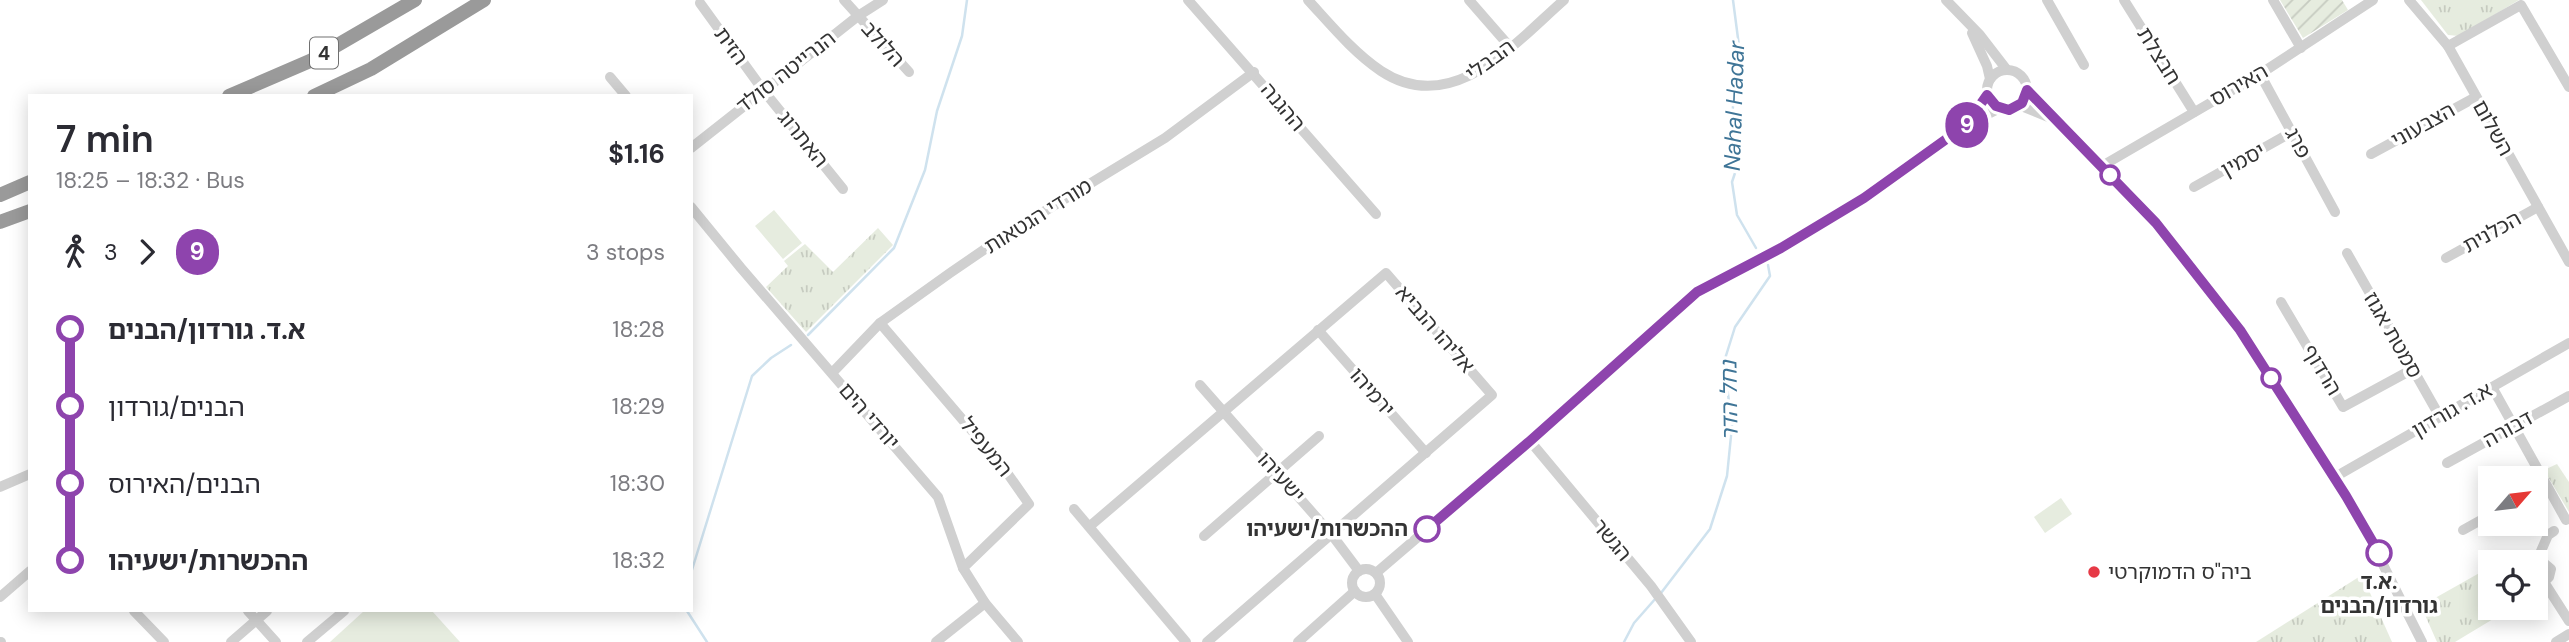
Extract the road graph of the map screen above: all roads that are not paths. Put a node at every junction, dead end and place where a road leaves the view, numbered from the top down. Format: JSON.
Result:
{"nodes":[{"id":1,"x":415,"y":0,"type":"edge"},
{"id":2,"x":484,"y":0,"type":"edge"},
{"id":3,"x":844,"y":0,"type":"edge"},
{"id":4,"x":884,"y":0,"type":"edge"},
{"id":5,"x":1188,"y":0,"type":"edge"},
{"id":6,"x":1308,"y":0,"type":"edge"},
{"id":7,"x":1469,"y":0,"type":"edge"},
{"id":8,"x":1564,"y":0,"type":"edge"},
{"id":9,"x":1946,"y":0,"type":"edge"},
{"id":10,"x":2047,"y":0,"type":"edge"},
{"id":11,"x":2124,"y":0,"type":"edge"},
{"id":12,"x":2273,"y":0,"type":"edge"},
{"id":13,"x":2373,"y":0,"type":"edge"},
{"id":14,"x":2409,"y":0,"type":"edge"},
{"id":15,"x":700,"y":3,"type":"dead end"},
{"id":16,"x":858,"y":16,"type":"junction"},
{"id":17,"x":1967,"y":23,"type":"junction"},
{"id":18,"x":2448,"y":46,"type":"junction"},
{"id":19,"x":1510,"y":47,"type":"junction"},
{"id":20,"x":2301,"y":48,"type":"junction"},
{"id":21,"x":2084,"y":65,"type":"dead end"},
{"id":22,"x":2007,"y":70,"type":"junction"},
{"id":23,"x":909,"y":72,"type":"dead end"},
{"id":24,"x":1254,"y":72,"type":"junction"},
{"id":25,"x":2260,"y":74,"type":"junction"},
{"id":26,"x":610,"y":77,"type":"dead end"},
{"id":27,"x":1990,"y":79,"type":"junction"},
{"id":28,"x":2569,"y":87,"type":"edge"},
{"id":29,"x":763,"y":89,"type":"junction"},
{"id":30,"x":2027,"y":90,"type":"junction"},
{"id":31,"x":234,"y":94,"type":"edge"},
{"id":32,"x":318,"y":94,"type":"edge"},
{"id":33,"x":624,"y":94,"type":"edge"},
{"id":34,"x":1987,"y":95,"type":"junction"},
{"id":35,"x":2476,"y":97,"type":"junction"},
{"id":36,"x":2019,"y":105,"type":"junction"},
{"id":37,"x":2000,"y":108,"type":"junction"},
{"id":38,"x":2194,"y":112,"type":"junction"},
{"id":39,"x":2060,"y":123,"type":"junction"},
{"id":40,"x":1966,"y":125,"type":"junction"},
{"id":41,"x":2292,"y":132,"type":"junction"},
{"id":42,"x":693,"y":146,"type":"edge"},
{"id":43,"x":2371,"y":154,"type":"dead end"},
{"id":44,"x":2102,"y":166,"type":"junction"},
{"id":45,"x":28,"y":183,"type":"edge"},
{"id":46,"x":2194,"y":187,"type":"dead end"},
{"id":47,"x":843,"y":190,"type":"dead end"},
{"id":48,"x":0,"y":195,"type":"edge"},
{"id":49,"x":2538,"y":207,"type":"junction"},
{"id":50,"x":693,"y":209,"type":"edge"},
{"id":51,"x":28,"y":212,"type":"edge"},
{"id":52,"x":2335,"y":212,"type":"dead end"},
{"id":53,"x":1376,"y":214,"type":"dead end"},
{"id":54,"x":0,"y":222,"type":"edge"},
{"id":55,"x":2347,"y":253,"type":"dead end"},
{"id":56,"x":2446,"y":258,"type":"dead end"},
{"id":57,"x":2569,"y":262,"type":"edge"},
{"id":58,"x":2281,"y":302,"type":"dead end"},
{"id":59,"x":880,"y":323,"type":"junction"},
{"id":60,"x":1318,"y":330,"type":"junction"},
{"id":61,"x":2569,"y":343,"type":"edge"},
{"id":62,"x":2413,"y":369,"type":"junction"},
{"id":63,"x":832,"y":373,"type":"junction"},
{"id":64,"x":1200,"y":385,"type":"dead end"},
{"id":65,"x":2492,"y":387,"type":"junction"},
{"id":66,"x":2569,"y":396,"type":"edge"},
{"id":67,"x":1223,"y":412,"type":"junction"},
{"id":68,"x":2440,"y":417,"type":"junction"},
{"id":69,"x":2515,"y":426,"type":"junction"},
{"id":70,"x":1319,"y":436,"type":"dead end"},
{"id":71,"x":1530,"y":441,"type":"junction"},
{"id":72,"x":1426,"y":453,"type":"junction"},
{"id":73,"x":2446,"y":463,"type":"dead end"},
{"id":74,"x":2536,"y":466,"type":"edge"},
{"id":75,"x":1276,"y":472,"type":"junction"},
{"id":76,"x":28,"y":475,"type":"edge"},
{"id":77,"x":2334,"y":477,"type":"junction"},
{"id":78,"x":0,"y":487,"type":"edge"},
{"id":79,"x":2548,"y":488,"type":"edge"},
{"id":80,"x":1074,"y":509,"type":"dead end"},
{"id":81,"x":2566,"y":520,"type":"dead end"},
{"id":82,"x":2478,"y":522,"type":"edge"},
{"id":83,"x":1090,"y":526,"type":"junction"},
{"id":84,"x":2463,"y":530,"type":"dead end"},
{"id":85,"x":2554,"y":531,"type":"dead end"},
{"id":86,"x":1332,"y":535,"type":"junction"},
{"id":87,"x":1204,"y":536,"type":"dead end"},
{"id":88,"x":2541,"y":550,"type":"edge"},
{"id":89,"x":963,"y":568,"type":"junction"},
{"id":90,"x":1359,"y":571,"type":"junction"},
{"id":91,"x":28,"y":573,"type":"edge"},
{"id":92,"x":1376,"y":573,"type":"junction"},
{"id":93,"x":1355,"y":591,"type":"junction"},
{"id":94,"x":2548,"y":592,"type":"edge"},
{"id":95,"x":1376,"y":594,"type":"junction"},
{"id":96,"x":0,"y":597,"type":"edge"},
{"id":97,"x":985,"y":603,"type":"junction"},
{"id":98,"x":135,"y":612,"type":"edge"},
{"id":99,"x":249,"y":612,"type":"edge"},
{"id":100,"x":266,"y":612,"type":"edge"},
{"id":101,"x":343,"y":612,"type":"edge"},
{"id":102,"x":257,"y":621,"type":"junction"},
{"id":103,"x":2569,"y":621,"type":"edge"},
{"id":104,"x":2569,"y":634,"type":"edge"},
{"id":105,"x":164,"y":642,"type":"edge"},
{"id":106,"x":231,"y":642,"type":"edge"},
{"id":107,"x":276,"y":642,"type":"edge"},
{"id":108,"x":307,"y":642,"type":"edge"},
{"id":109,"x":936,"y":642,"type":"edge"},
{"id":110,"x":1018,"y":642,"type":"edge"},
{"id":111,"x":1186,"y":642,"type":"edge"},
{"id":112,"x":1207,"y":642,"type":"edge"},
{"id":113,"x":1298,"y":642,"type":"edge"},
{"id":114,"x":1408,"y":642,"type":"edge"},
{"id":115,"x":1690,"y":642,"type":"edge"},
{"id":116,"x":2422,"y":642,"type":"edge"},
{"id":117,"x":2556,"y":642,"type":"edge"}],
"edges":[{"from":1,"to":31,"type":"highway","number":"4"},
{"from":2,"to":32,"type":"highway","number":"4"},
{"from":3,"to":16,"type":"street","name":"הלולב"},
{"from":4,"to":16,"type":"street","name":"הנרייטה סולד"},
{"from":5,"to":24,"type":"street","name":"ההגנה"},
{"from":6,"to":19,"type":"street","name":"הבבלי"},
{"from":7,"to":19,"type":"street"},
{"from":8,"to":19,"type":"street","name":"הבבלי"},
{"from":9,"to":17,"type":"street"},
{"from":10,"to":21,"type":"street"},
{"from":11,"to":38,"type":"street","name":"חבצלת"},
{"from":12,"to":20,"type":"street"},
{"from":13,"to":20,"type":"street","name":"האירוס"},
{"from":14,"to":18,"type":"street","name":"השלום"},
{"from":15,"to":29,"type":"street","name":"הזית"},
{"from":16,"to":23,"type":"street","name":"הלולב"},
{"from":16,"to":29,"type":"street","name":"הנרייטה סולד"},
{"from":17,"to":22,"type":"street"},
{"from":17,"to":27,"type":"street"},
{"from":18,"to":28,"type":"street"},
{"from":18,"to":35,"type":"street","name":"השלום"},
{"from":20,"to":25,"type":"street","name":"האירוס"},
{"from":22,"to":27,"type":"street"},
{"from":22,"to":30,"type":"street"},
{"from":24,"to":53,"type":"street","name":"ההגנה"},
{"from":24,"to":59,"type":"street","name":"מורדי הגטאות"},
{"from":25,"to":38,"type":"street","name":"האירוס"},
{"from":25,"to":41,"type":"street","name":"פרג"},
{"from":26,"to":33,"type":"street"},
{"from":27,"to":34,"type":"street"},
{"from":29,"to":42,"type":"street","name":"הנרייטה סולד"},
{"from":29,"to":47,"type":"street","name":"האתרוג"},
{"from":30,"to":36,"type":"street"},
{"from":30,"to":39,"type":"street"},
{"from":34,"to":37,"type":"street"},
{"from":34,"to":40,"type":"street"},
{"from":35,"to":43,"type":"street","name":"הצבעוני"},
{"from":35,"to":49,"type":"street","name":"השלום"},
{"from":36,"to":37,"type":"street"},
{"from":36,"to":39,"type":"street"},
{"from":37,"to":40,"type":"street"},
{"from":38,"to":44,"type":"street","name":"האירוס"},
{"from":39,"to":44,"type":"street"},
{"from":40,"to":71,"type":"street"},
{"from":41,"to":46,"type":"street","name":"יסמין"},
{"from":41,"to":52,"type":"street","name":"פרג"},
{"from":44,"to":77,"type":"street"},
{"from":45,"to":48,"type":"highway"},
{"from":49,"to":56,"type":"street","name":"הכלנית"},
{"from":49,"to":57,"type":"street","name":"השלום"},
{"from":50,"to":63,"type":"street","name":"יורדי הים"},
{"from":51,"to":54,"type":"highway"},
{"from":55,"to":62,"type":"street","name":"סמטת אגוז"},
{"from":58,"to":62,"type":"street","name":"הרדוף"},
{"from":59,"to":63,"type":"street","name":"מורדי הגטאות"},
{"from":59,"to":89,"type":"street","name":"המעפיל"},
{"from":60,"to":67,"type":"street","name":"אליהו הנביא"},
{"from":60,"to":72,"type":"street","name":"ירמיהו"},
{"from":60,"to":72,"type":"street","name":"אליהו הנביא"},
{"from":61,"to":65,"type":"street","name":"א.ד. גורדון"},
{"from":62,"to":68,"type":"street","name":"סמטת אגוז"},
{"from":63,"to":89,"type":"street","name":"יורדי הים"},
{"from":64,"to":67,"type":"street","name":"ישעיהו"},
{"from":65,"to":68,"type":"street","name":"א.ד. גורדון"},
{"from":65,"to":69,"type":"street"},
{"from":66,"to":69,"type":"street","name":"דבורה"},
{"from":67,"to":75,"type":"street","name":"ישעיהו"},
{"from":67,"to":83,"type":"street","name":"אליהו הנביא"},
{"from":68,"to":77,"type":"street","name":"א.ד. גורדון"},
{"from":69,"to":73,"type":"street","name":"דבורה"},
{"from":69,"to":74,"type":"street"},
{"from":70,"to":75,"type":"street"},
{"from":71,"to":92,"type":"street"},
{"from":71,"to":115,"type":"street","name":"הגשר"},
{"from":72,"to":86,"type":"street","name":"אליהו הנביא"},
{"from":75,"to":86,"type":"street","name":"ישעיהו"},
{"from":75,"to":87,"type":"street"},
{"from":76,"to":78,"type":"street"},
{"from":77,"to":116,"type":"street"},
{"from":79,"to":81,"type":"street"},
{"from":80,"to":83,"type":"street"},
{"from":82,"to":84,"type":"street"},
{"from":83,"to":111,"type":"street"},
{"from":85,"to":88,"type":"street"},
{"from":86,"to":90,"type":"street","name":"ישעיהו"},
{"from":86,"to":112,"type":"street","name":"אליהו הנביא"},
{"from":89,"to":97,"type":"street","name":"יורדי הים"},
{"from":90,"to":92,"type":"street"},
{"from":90,"to":93,"type":"street"},
{"from":91,"to":96,"type":"street"},
{"from":92,"to":95,"type":"street"},
{"from":93,"to":95,"type":"street"},
{"from":93,"to":113,"type":"street"},
{"from":94,"to":103,"type":"street"},
{"from":95,"to":114,"type":"street"},
{"from":97,"to":109,"type":"street"},
{"from":97,"to":110,"type":"street","name":"יורדי הים"},
{"from":98,"to":105,"type":"street"},
{"from":99,"to":102,"type":"street"},
{"from":100,"to":102,"type":"street"},
{"from":101,"to":108,"type":"street"},
{"from":102,"to":106,"type":"street"},
{"from":102,"to":107,"type":"street"},
{"from":104,"to":117,"type":"street"}]}
